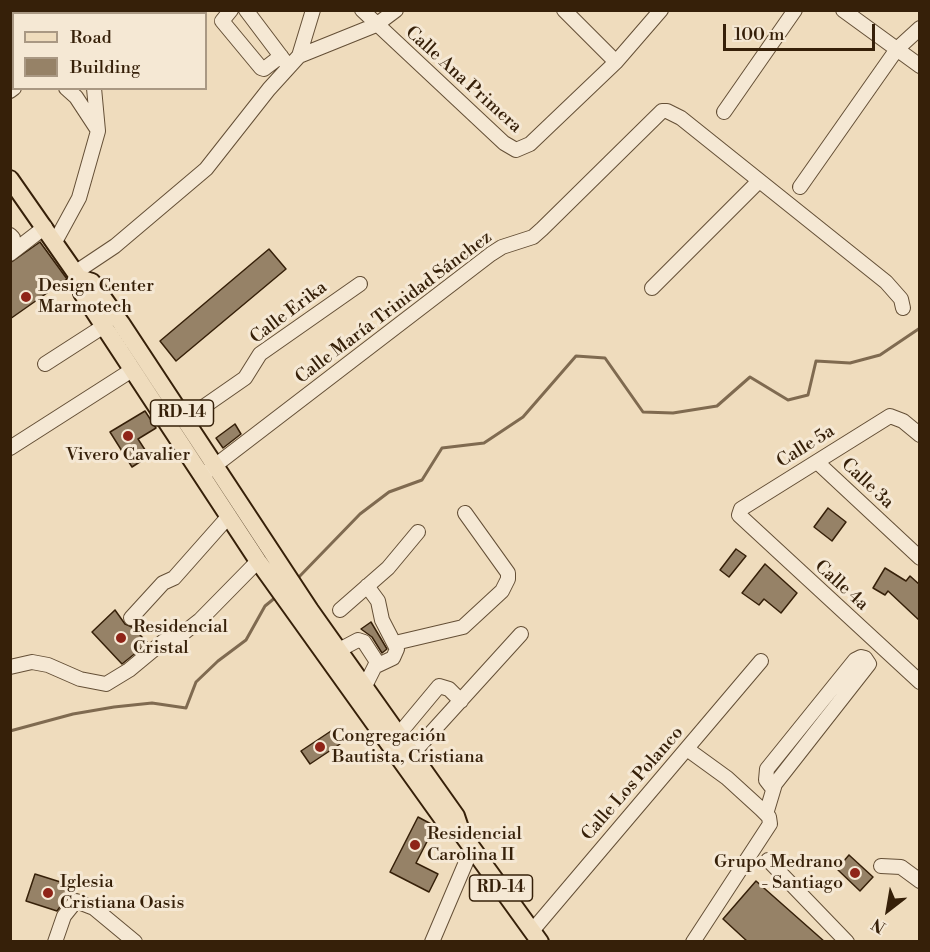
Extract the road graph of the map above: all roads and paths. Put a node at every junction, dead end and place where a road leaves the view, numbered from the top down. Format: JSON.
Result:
{"nodes":[{"id":1,"x":231,"y":10,"type":"edge"},
{"id":2,"x":246,"y":10,"type":"edge"},
{"id":3,"x":313,"y":10,"type":"edge"},
{"id":4,"x":362,"y":10,"type":"edge"},
{"id":5,"x":396,"y":10,"type":"edge"},
{"id":6,"x":564,"y":10,"type":"edge"},
{"id":7,"x":661,"y":10,"type":"edge"},
{"id":8,"x":795,"y":10,"type":"edge"},
{"id":9,"x":843,"y":10,"type":"edge"},
{"id":10,"x":376,"y":25,"type":"junction"},
{"id":11,"x":920,"y":28,"type":"edge"},
{"id":12,"x":897,"y":49,"type":"junction"},
{"id":13,"x":299,"y":56,"type":"junction"},
{"id":14,"x":285,"y":62,"type":"junction"},
{"id":15,"x":616,"y":62,"type":"junction"},
{"id":16,"x":920,"y":66,"type":"edge"},
{"id":17,"x":68,"y":90,"type":"edge"},
{"id":18,"x":94,"y":90,"type":"edge"},
{"id":19,"x":724,"y":112,"type":"dead end"},
{"id":20,"x":98,"y":131,"type":"junction"},
{"id":21,"x":10,"y":179,"type":"edge"},
{"id":22,"x":759,"y":181,"type":"junction"},
{"id":23,"x":800,"y":187,"type":"dead end"},
{"id":24,"x":45,"y":227,"type":"junction"},
{"id":25,"x":55,"y":242,"type":"junction"},
{"id":26,"x":10,"y":254,"type":"edge"},
{"id":27,"x":78,"y":275,"type":"junction"},
{"id":28,"x":360,"y":284,"type":"dead end"},
{"id":29,"x":652,"y":288,"type":"dead end"},
{"id":30,"x":903,"y":308,"type":"dead end"},
{"id":31,"x":104,"y":326,"type":"junction"},
{"id":32,"x":45,"y":364,"type":"dead end"},
{"id":33,"x":132,"y":370,"type":"junction"},
{"id":34,"x":186,"y":419,"type":"junction"},
{"id":35,"x":920,"y":435,"type":"edge"},
{"id":36,"x":10,"y":448,"type":"edge"},
{"id":37,"x":817,"y":462,"type":"junction"},
{"id":38,"x":216,"y":466,"type":"junction"},
{"id":39,"x":201,"y":476,"type":"junction"},
{"id":40,"x":465,"y":513,"type":"dead end"},
{"id":41,"x":739,"y":515,"type":"joint"},
{"id":42,"x":228,"y":517,"type":"junction"},
{"id":43,"x":418,"y":532,"type":"dead end"},
{"id":44,"x":920,"y":558,"type":"edge"},
{"id":45,"x":261,"y":565,"type":"junction"},
{"id":46,"x":367,"y":586,"type":"junction"},
{"id":47,"x":340,"y":610,"type":"dead end"},
{"id":48,"x":304,"y":615,"type":"junction"},
{"id":49,"x":131,"y":618,"type":"dead end"},
{"id":50,"x":521,"y":634,"type":"dead end"},
{"id":51,"x":395,"y":644,"type":"junction"},
{"id":52,"x":339,"y":650,"type":"junction"},
{"id":53,"x":761,"y":661,"type":"dead end"},
{"id":54,"x":376,"y":666,"type":"junction"},
{"id":55,"x":10,"y":667,"type":"edge"},
{"id":56,"x":920,"y":682,"type":"edge"},
{"id":57,"x":365,"y":686,"type":"junction"},
{"id":58,"x":461,"y":701,"type":"junction"},
{"id":59,"x":399,"y":734,"type":"junction"},
{"id":60,"x":687,"y":749,"type":"junction"},
{"id":61,"x":412,"y":754,"type":"junction"},
{"id":62,"x":773,"y":789,"type":"junction"},
{"id":63,"x":766,"y":814,"type":"junction"},
{"id":64,"x":462,"y":834,"type":"junction"},
{"id":65,"x":472,"y":848,"type":"junction"},
{"id":66,"x":768,"y":860,"type":"dead end"},
{"id":67,"x":880,"y":866,"type":"dead end"},
{"id":68,"x":920,"y":881,"type":"edge"},
{"id":69,"x":536,"y":936,"type":"edge"},
{"id":70,"x":55,"y":942,"type":"edge"},
{"id":71,"x":135,"y":942,"type":"edge"},
{"id":72,"x":432,"y":942,"type":"edge"},
{"id":73,"x":693,"y":942,"type":"edge"},
{"id":74,"x":847,"y":942,"type":"edge"}],
"edges":[{"from":1,"to":14,"type":"street"},
{"from":2,"to":14,"type":"street"},
{"from":3,"to":13,"type":"street"},
{"from":4,"to":10,"type":"street","name":"Calle Ana Primera"},
{"from":5,"to":10,"type":"street"},
{"from":6,"to":15,"type":"street"},
{"from":7,"to":15,"type":"street"},
{"from":8,"to":19,"type":"street"},
{"from":9,"to":12,"type":"street"},
{"from":10,"to":13,"type":"street"},
{"from":10,"to":15,"type":"street","name":"Calle Ana Primera"},
{"from":11,"to":12,"type":"street"},
{"from":12,"to":16,"type":"street"},
{"from":12,"to":23,"type":"street"},
{"from":13,"to":14,"type":"street"},
{"from":14,"to":27,"type":"street"},
{"from":17,"to":20,"type":"street"},
{"from":18,"to":20,"type":"street"},
{"from":20,"to":25,"type":"street"},
{"from":21,"to":24,"type":"main road","number":"RD-14"},
{"from":22,"to":29,"type":"street"},
{"from":22,"to":30,"type":"street","name":"Calle María Trinidad Sánchez"},
{"from":22,"to":38,"type":"street","name":"Calle María Trinidad Sánchez"},
{"from":24,"to":25,"type":"main road","number":"RD-14"},
{"from":24,"to":26,"type":"street"},
{"from":25,"to":27,"type":"main road","number":"RD-14"},
{"from":27,"to":31,"type":"main road","number":"RD-14"},
{"from":27,"to":34,"type":"main road","number":"RD-14"},
{"from":28,"to":34,"type":"street","name":"Calle Erika"},
{"from":31,"to":32,"type":"street"},
{"from":31,"to":33,"type":"main road","number":"RD-14"},
{"from":33,"to":36,"type":"street"},
{"from":33,"to":39,"type":"main road","number":"RD-14"},
{"from":34,"to":38,"type":"main road","number":"RD-14"},
{"from":35,"to":37,"type":"street","name":"Calle 5a"},
{"from":37,"to":41,"type":"street","name":"Calle 5a"},
{"from":37,"to":44,"type":"street","name":"Calle 3a"},
{"from":38,"to":39,"type":"street","name":"Calle María Trinidad Sánchez"},
{"from":38,"to":48,"type":"main road","number":"RD-14"},
{"from":39,"to":42,"type":"main road","number":"RD-14"},
{"from":40,"to":51,"type":"street"},
{"from":41,"to":56,"type":"street","name":"Calle 4a"},
{"from":42,"to":45,"type":"main road","number":"RD-14"},
{"from":42,"to":49,"type":"street"},
{"from":43,"to":46,"type":"street"},
{"from":45,"to":48,"type":"main road","number":"RD-14"},
{"from":45,"to":55,"type":"street"},
{"from":46,"to":47,"type":"street"},
{"from":46,"to":51,"type":"street"},
{"from":48,"to":52,"type":"main road","number":"RD-14"},
{"from":48,"to":64,"type":"main road","number":"RD-14"},
{"from":50,"to":58,"type":"street"},
{"from":51,"to":54,"type":"street"},
{"from":52,"to":54,"type":"street"},
{"from":52,"to":57,"type":"main road","number":"RD-14"},
{"from":53,"to":60,"type":"street","name":"Calle Los Polanco"},
{"from":54,"to":57,"type":"street"},
{"from":57,"to":59,"type":"main road","number":"RD-14"},
{"from":58,"to":59,"type":"street"},
{"from":58,"to":61,"type":"street"},
{"from":59,"to":61,"type":"main road","number":"RD-14"},
{"from":60,"to":63,"type":"street"},
{"from":60,"to":69,"type":"street","name":"Calle Los Polanco"},
{"from":61,"to":64,"type":"main road","number":"RD-14"},
{"from":62,"to":62,"type":"street"},
{"from":62,"to":63,"type":"street"},
{"from":63,"to":73,"type":"street"},
{"from":64,"to":65,"type":"main road","number":"RD-14"},
{"from":65,"to":69,"type":"main road","number":"RD-14"},
{"from":65,"to":72,"type":"street"},
{"from":66,"to":74,"type":"street"},
{"from":67,"to":68,"type":"street"},
{"from":70,"to":71,"type":"street"}]}
